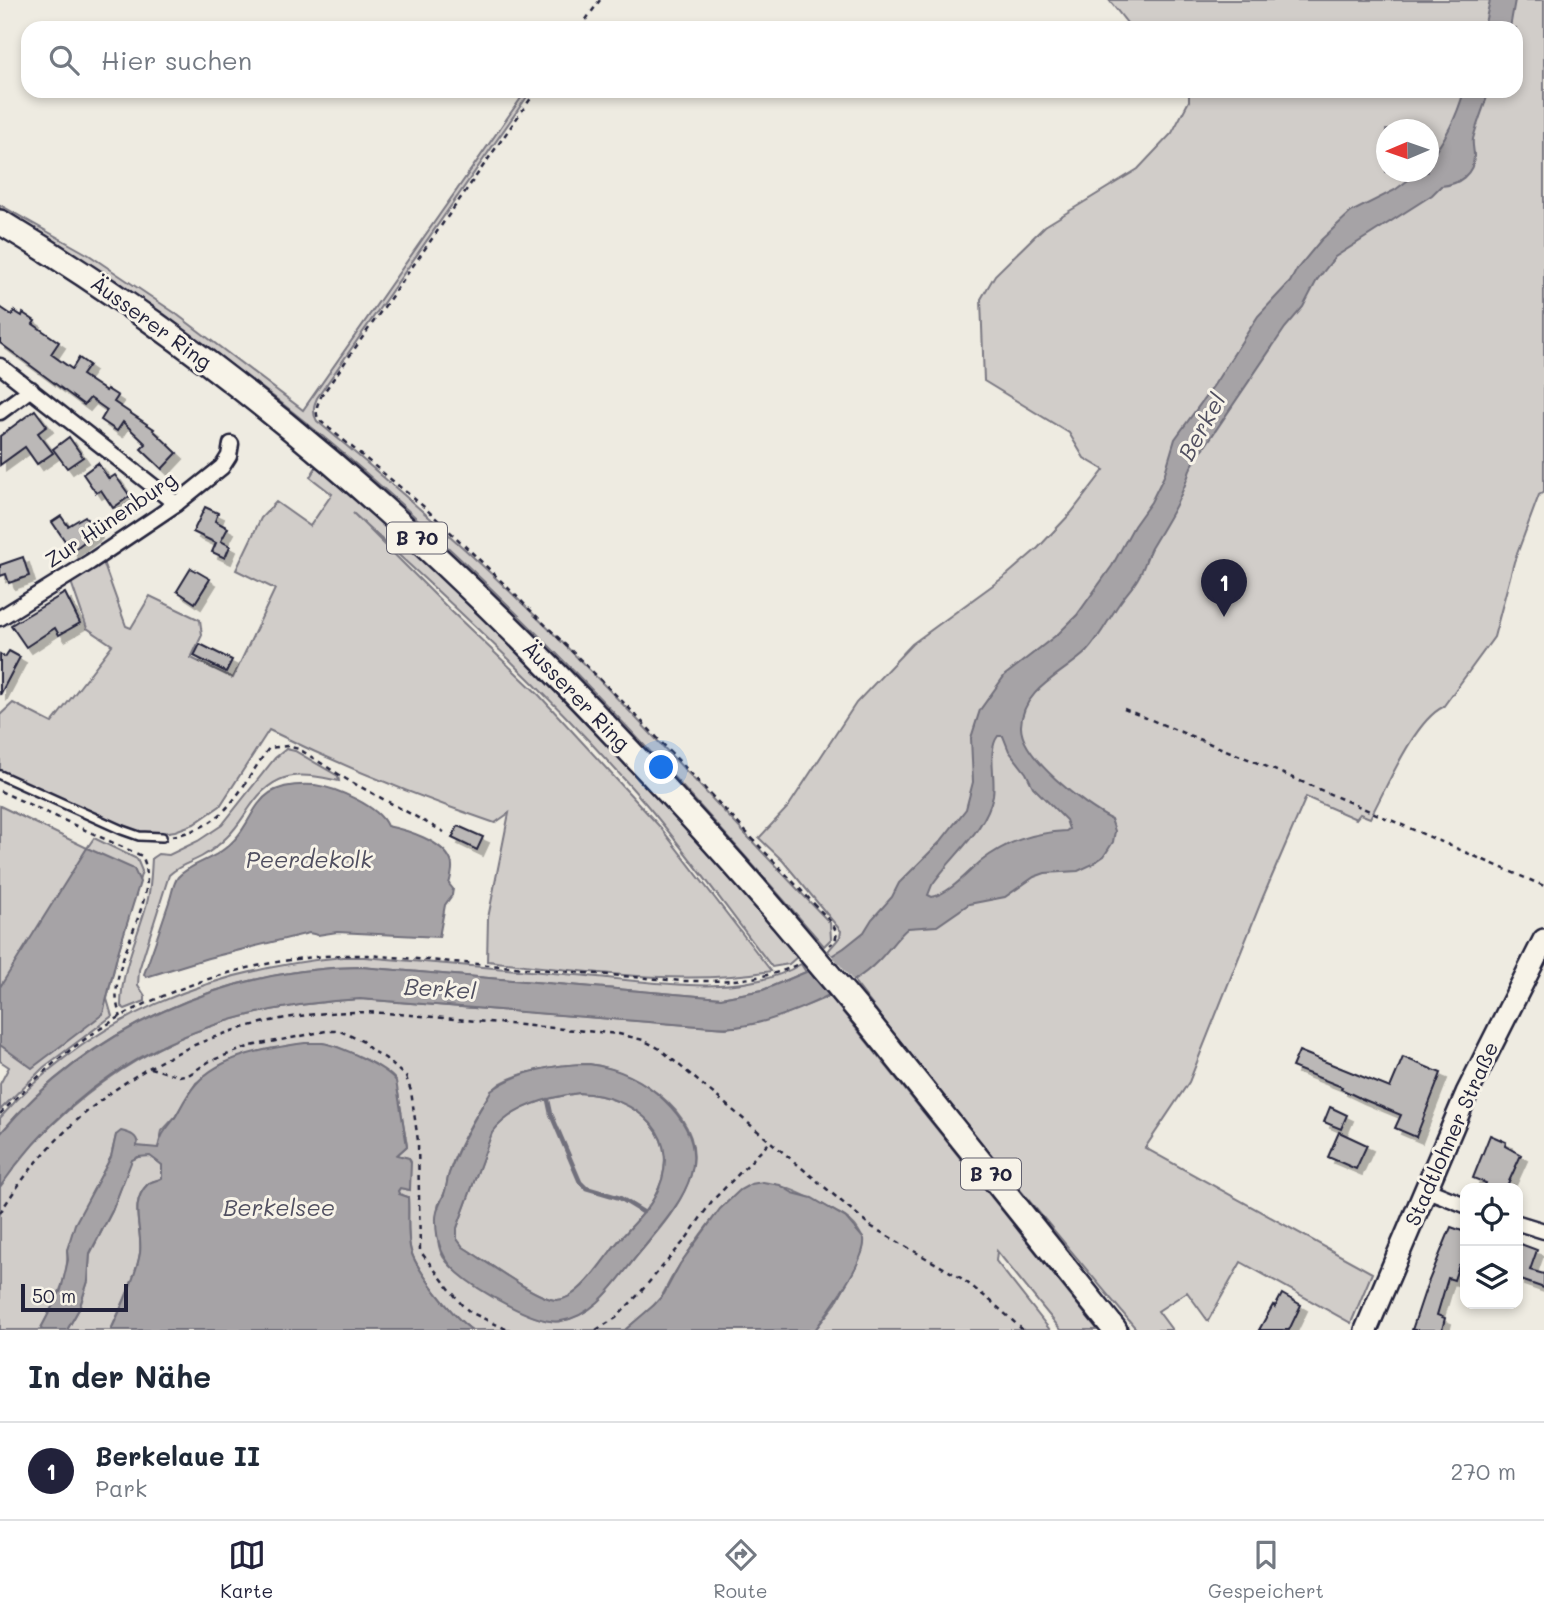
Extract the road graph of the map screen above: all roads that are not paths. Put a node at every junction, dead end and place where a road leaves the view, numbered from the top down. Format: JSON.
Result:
{"nodes":[{"id":1,"x":0,"y":222,"type":"edge"},
{"id":2,"x":0,"y":366,"type":"edge"},
{"id":3,"x":32,"y":389,"type":"junction"},
{"id":4,"x":0,"y":412,"type":"edge"},
{"id":5,"x":231,"y":444,"type":"dead end"},
{"id":6,"x":176,"y":503,"type":"junction"},
{"id":7,"x":0,"y":618,"type":"edge"},
{"id":8,"x":0,"y":775,"type":"edge"},
{"id":9,"x":162,"y":837,"type":"road end"},
{"id":10,"x":1544,"y":940,"type":"edge"},
{"id":11,"x":1425,"y":1189,"type":"junction"},
{"id":12,"x":1460,"y":1203,"type":"edge"},
{"id":13,"x":1523,"y":1225,"type":"edge"},
{"id":14,"x":1544,"y":1231,"type":"edge"},
{"id":15,"x":1115,"y":1330,"type":"edge"},
{"id":16,"x":1366,"y":1330,"type":"edge"}],
"edges":[{"from":1,"to":15,"type":"main road","name":"Äusserer Ring","number":"B 70","bridge":true},
{"from":2,"to":3,"type":"street"},
{"from":3,"to":4,"type":"street"},
{"from":3,"to":6,"type":"street"},
{"from":5,"to":6,"type":"street","name":"Zur Hünenburg"},
{"from":6,"to":7,"type":"street","name":"Zur Hünenburg"},
{"from":8,"to":9,"type":"lane"},
{"from":10,"to":11,"type":"street","name":"Stadtlohner Straße"},
{"from":11,"to":12,"type":"street"},
{"from":11,"to":16,"type":"street","name":"Stadtlohner Straße"},
{"from":13,"to":14,"type":"street"}]}
